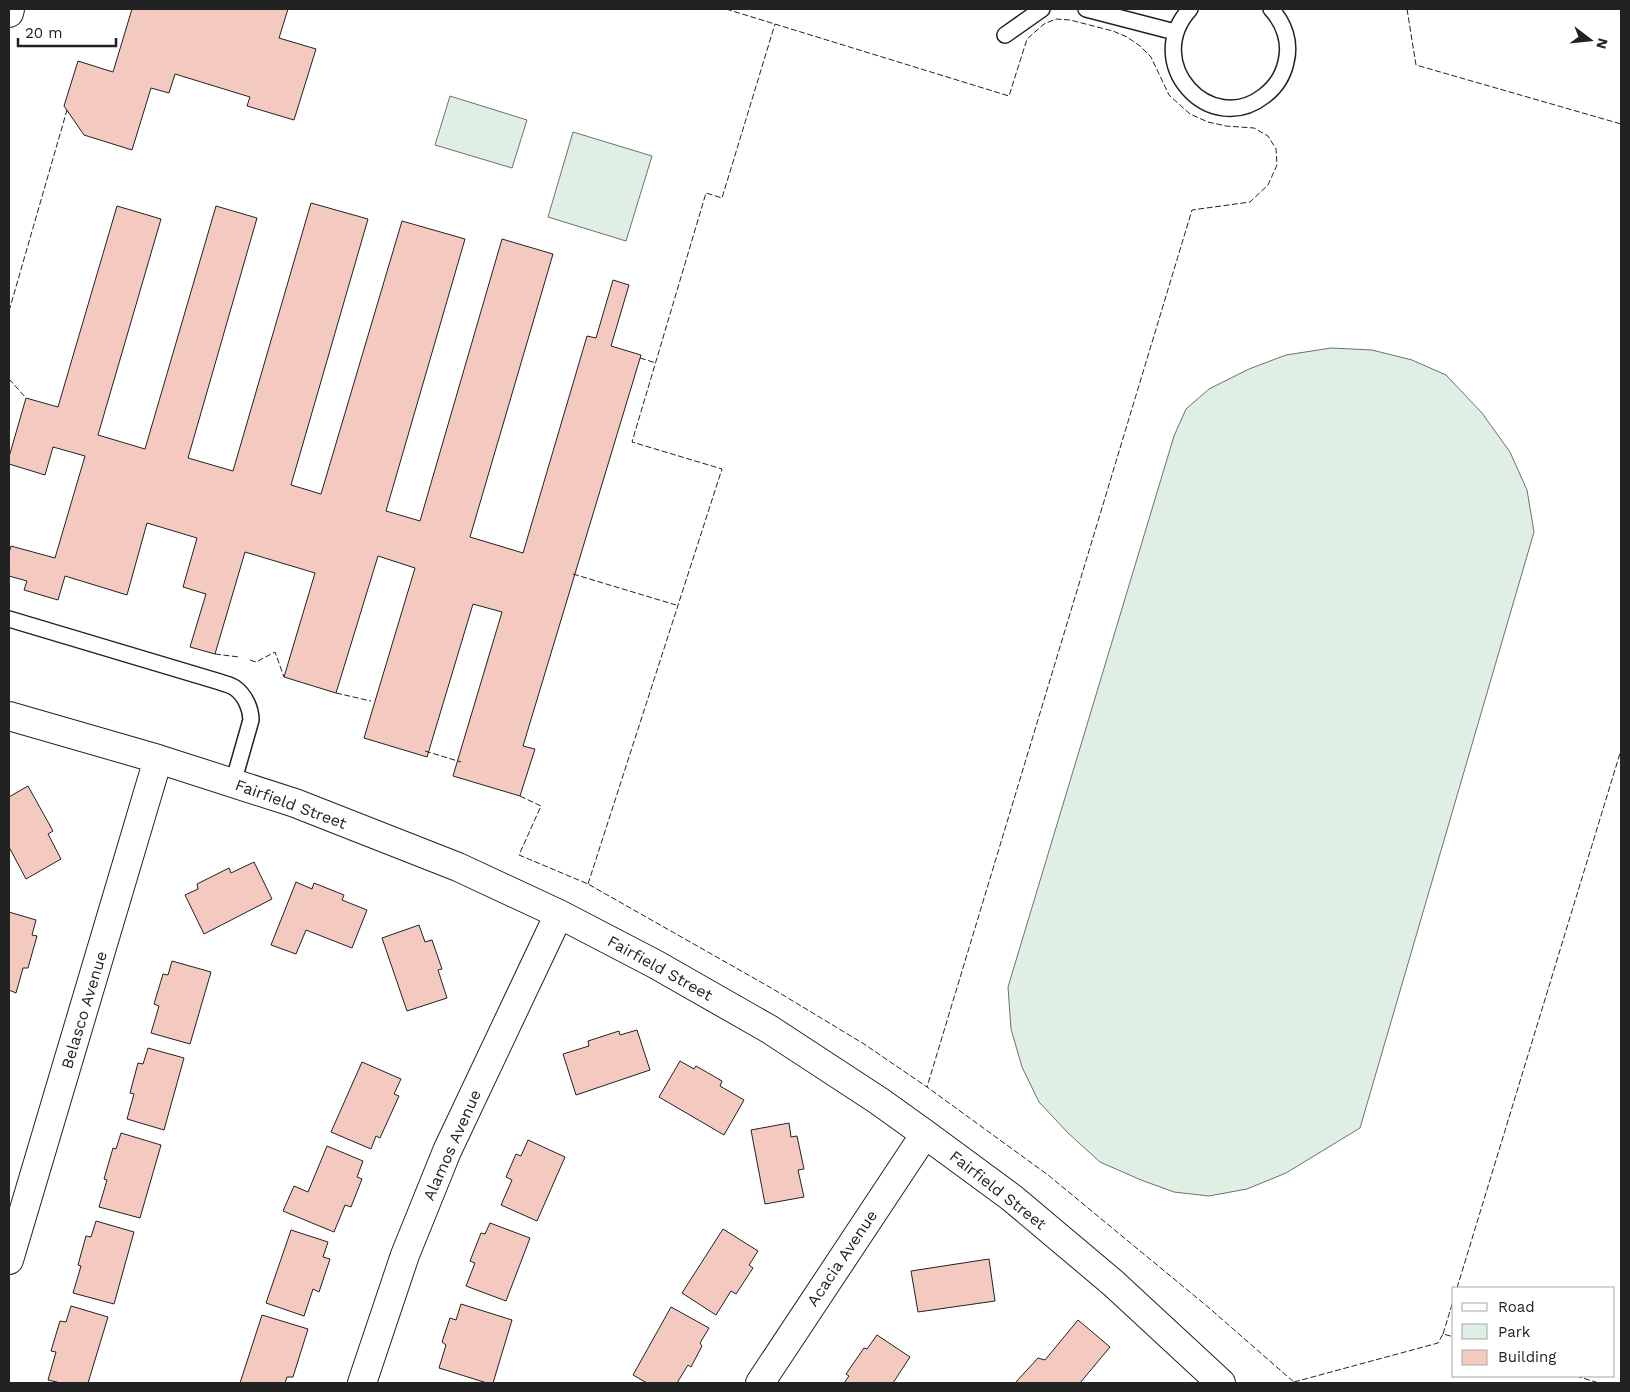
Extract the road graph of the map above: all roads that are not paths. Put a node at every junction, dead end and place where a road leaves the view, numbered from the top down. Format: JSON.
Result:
{"nodes":[{"id":1,"x":10,"y":9,"type":"edge"},
{"id":2,"x":1042,"y":9,"type":"edge"},
{"id":3,"x":1086,"y":9,"type":"edge"},
{"id":4,"x":1190,"y":9,"type":"edge"},
{"id":5,"x":1270,"y":9,"type":"edge"},
{"id":6,"x":9,"y":13,"type":"edge"},
{"id":7,"x":1175,"y":32,"type":"junction"},
{"id":8,"x":1006,"y":35,"type":"dead end"},
{"id":9,"x":9,"y":620,"type":"edge"},
{"id":10,"x":9,"y":716,"type":"edge"},
{"id":11,"x":158,"y":759,"type":"junction"},
{"id":12,"x":233,"y":783,"type":"junction"},
{"id":13,"x":559,"y":914,"type":"junction"},
{"id":14,"x":925,"y":1134,"type":"junction"},
{"id":15,"x":9,"y":1260,"type":"edge"},
{"id":16,"x":362,"y":1383,"type":"edge"},
{"id":17,"x":760,"y":1383,"type":"edge"},
{"id":18,"x":1221,"y":1383,"type":"edge"}],
"edges":[{"from":1,"to":6,"type":"street"},
{"from":2,"to":8,"type":"lane"},
{"from":3,"to":7,"type":"lane"},
{"from":4,"to":7,"type":"lane"},
{"from":5,"to":7,"type":"lane"},
{"from":9,"to":12,"type":"lane"},
{"from":10,"to":11,"type":"street","name":"Fairfield Street"},
{"from":11,"to":12,"type":"street","name":"Fairfield Street"},
{"from":11,"to":15,"type":"street","name":"Belasco Avenue"},
{"from":12,"to":13,"type":"street","name":"Fairfield Street"},
{"from":13,"to":14,"type":"street","name":"Fairfield Street"},
{"from":13,"to":16,"type":"street","name":"Alamos Avenue"},
{"from":14,"to":17,"type":"street","name":"Acacia Avenue"},
{"from":14,"to":18,"type":"street","name":"Fairfield Street"}]}
